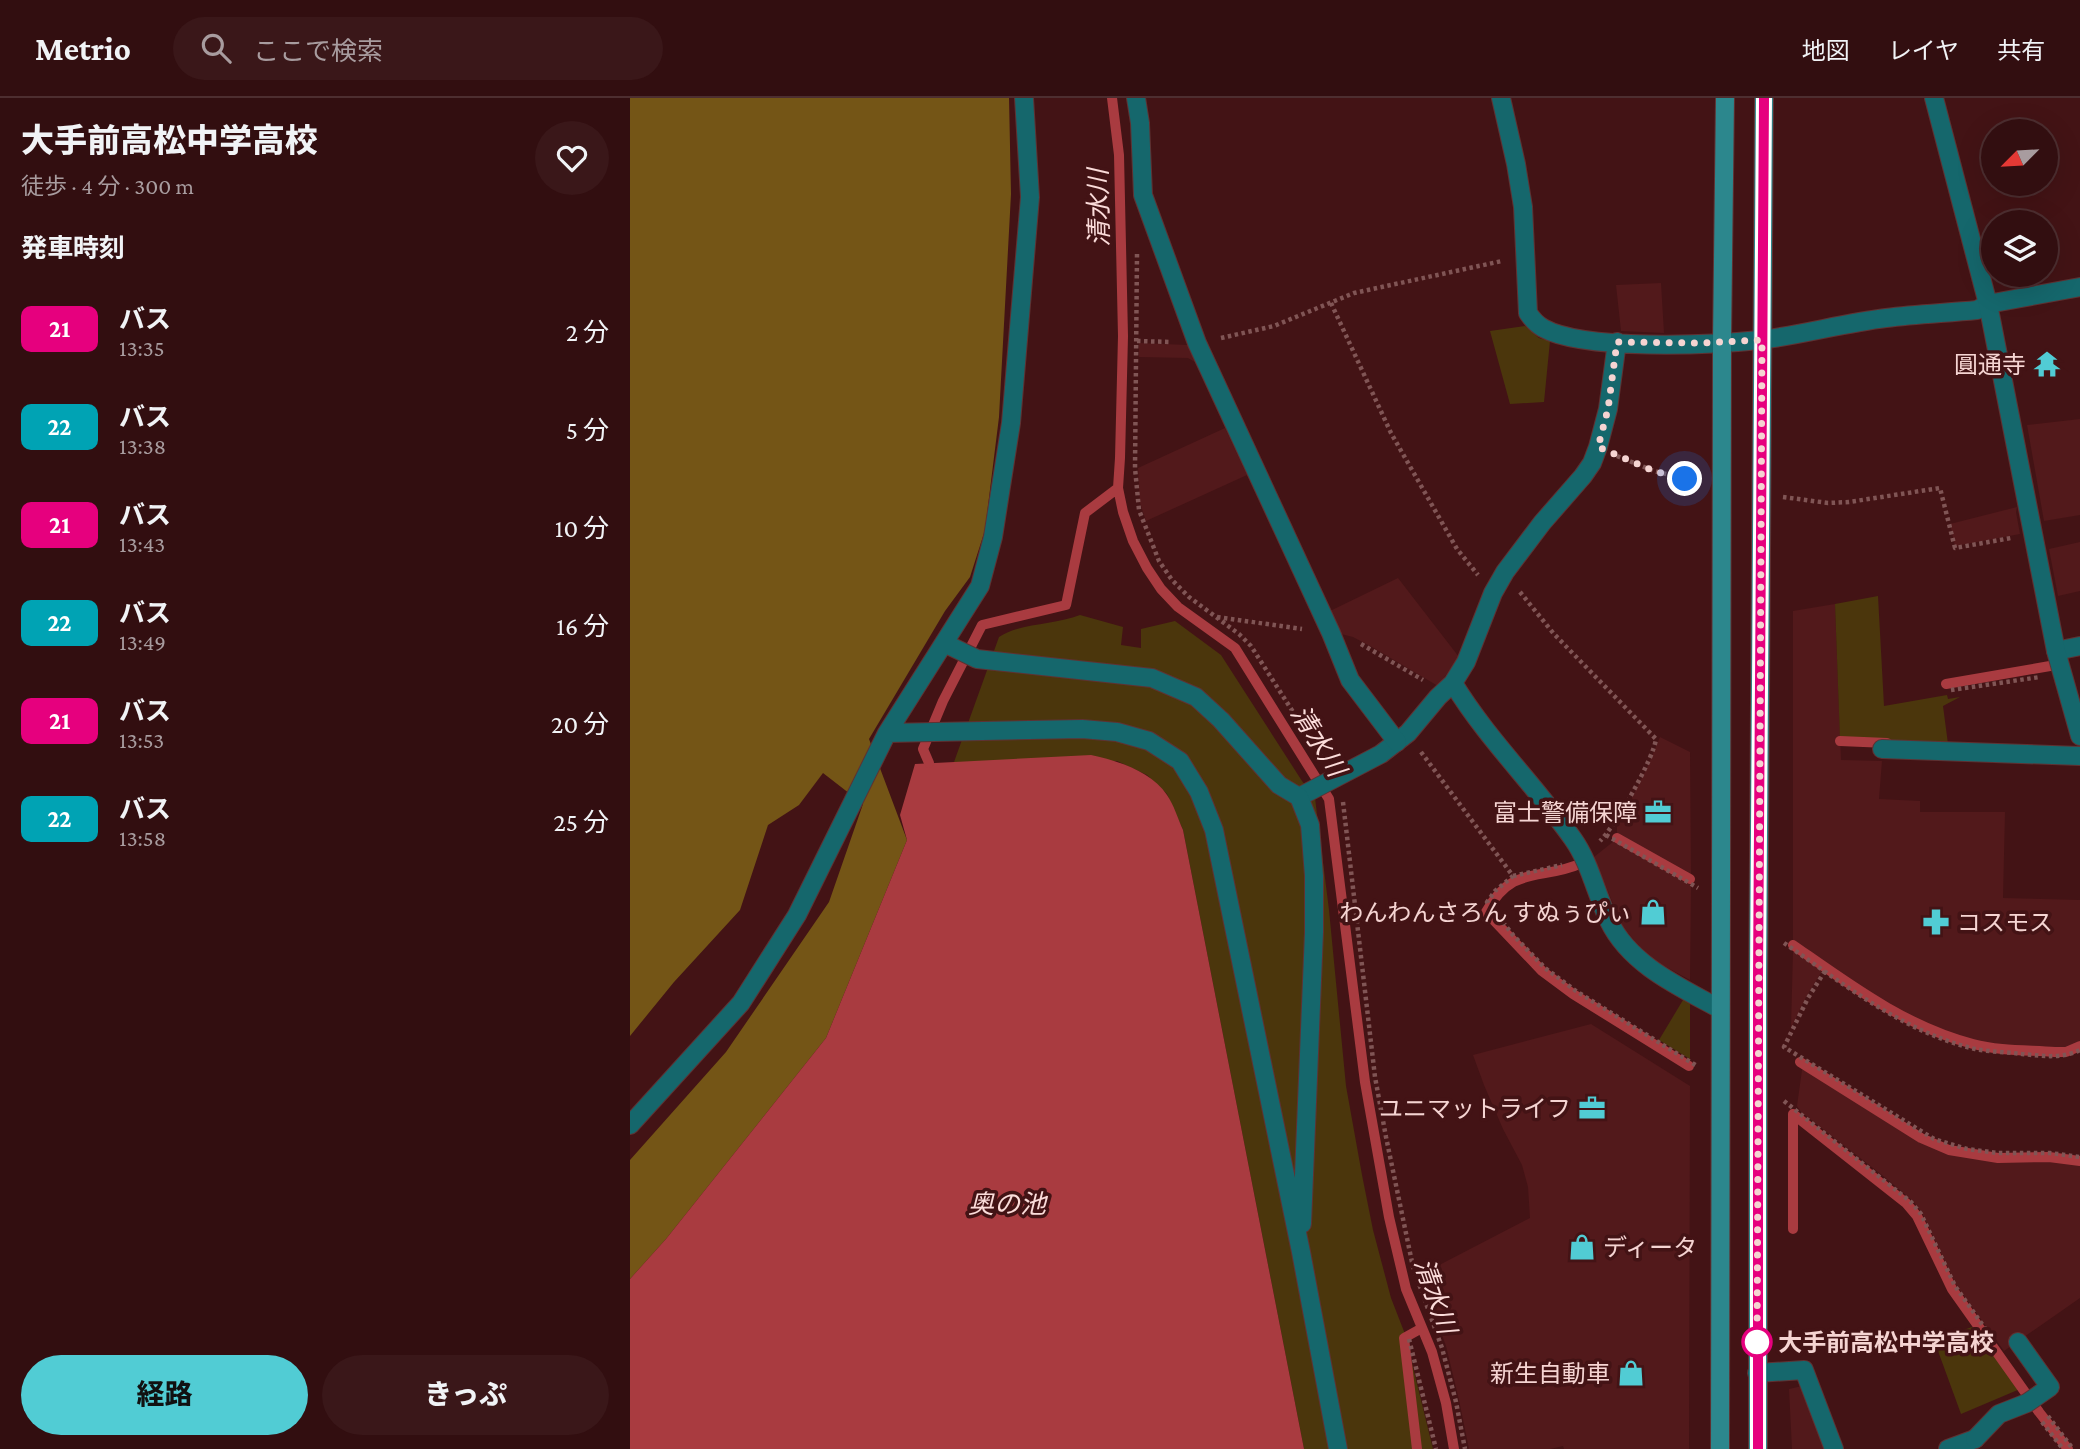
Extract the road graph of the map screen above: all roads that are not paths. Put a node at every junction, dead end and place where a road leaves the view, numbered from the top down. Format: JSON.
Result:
{"nodes":[{"id":1,"x":1024,"y":98,"type":"edge"},
{"id":2,"x":1136,"y":98,"type":"edge"},
{"id":3,"x":1501,"y":98,"type":"edge"},
{"id":4,"x":1725,"y":98,"type":"edge"},
{"id":5,"x":1764,"y":98,"type":"edge"},
{"id":6,"x":1934,"y":98,"type":"edge"},
{"id":7,"x":2080,"y":287,"type":"edge"},
{"id":8,"x":1988,"y":304,"type":"junction"},
{"id":9,"x":1762,"y":340,"type":"junction"},
{"id":10,"x":1617,"y":342,"type":"junction"},
{"id":11,"x":1722,"y":342,"type":"junction"},
{"id":12,"x":948,"y":645,"type":"junction"},
{"id":13,"x":2080,"y":646,"type":"edge"},
{"id":14,"x":2056,"y":651,"type":"junction"},
{"id":15,"x":1453,"y":683,"type":"junction"},
{"id":16,"x":887,"y":733,"type":"junction"},
{"id":17,"x":2080,"y":736,"type":"edge"},
{"id":18,"x":1402,"y":738,"type":"junction"},
{"id":19,"x":1882,"y":749,"type":"dead end"},
{"id":20,"x":2080,"y":756,"type":"edge"},
{"id":21,"x":1304,"y":793,"type":"junction"},
{"id":22,"x":1720,"y":1009,"type":"junction"},
{"id":23,"x":630,"y":1125,"type":"edge"},
{"id":24,"x":1301,"y":1252,"type":"junction"},
{"id":25,"x":2018,"y":1342,"type":"dead end"},
{"id":26,"x":1757,"y":1373,"type":"junction"},
{"id":27,"x":1338,"y":1449,"type":"edge"},
{"id":28,"x":1720,"y":1449,"type":"edge"},
{"id":29,"x":1758,"y":1449,"type":"edge"},
{"id":30,"x":1835,"y":1449,"type":"edge"},
{"id":31,"x":1948,"y":1449,"type":"edge"}],
"edges":[{"from":1,"to":12,"type":"street"},
{"from":2,"to":18,"type":"street"},
{"from":3,"to":10,"type":"street"},
{"from":4,"to":11,"type":"street"},
{"from":5,"to":9,"type":"street"},
{"from":6,"to":8,"type":"street"},
{"from":7,"to":8,"type":"street"},
{"from":8,"to":9,"type":"street"},
{"from":8,"to":14,"type":"street"},
{"from":9,"to":11,"type":"street"},
{"from":9,"to":26,"type":"street"},
{"from":10,"to":11,"type":"street"},
{"from":10,"to":15,"type":"street"},
{"from":11,"to":22,"type":"street"},
{"from":12,"to":16,"type":"street"},
{"from":12,"to":21,"type":"street"},
{"from":13,"to":14,"type":"street"},
{"from":14,"to":17,"type":"street"},
{"from":15,"to":18,"type":"street"},
{"from":15,"to":22,"type":"street"},
{"from":16,"to":23,"type":"street"},
{"from":16,"to":24,"type":"street"},
{"from":18,"to":21,"type":"street"},
{"from":19,"to":20,"type":"street"},
{"from":21,"to":24,"type":"street"},
{"from":22,"to":28,"type":"street"},
{"from":24,"to":27,"type":"street"},
{"from":25,"to":31,"type":"street"},
{"from":26,"to":29,"type":"street"},
{"from":26,"to":30,"type":"street"}]}
